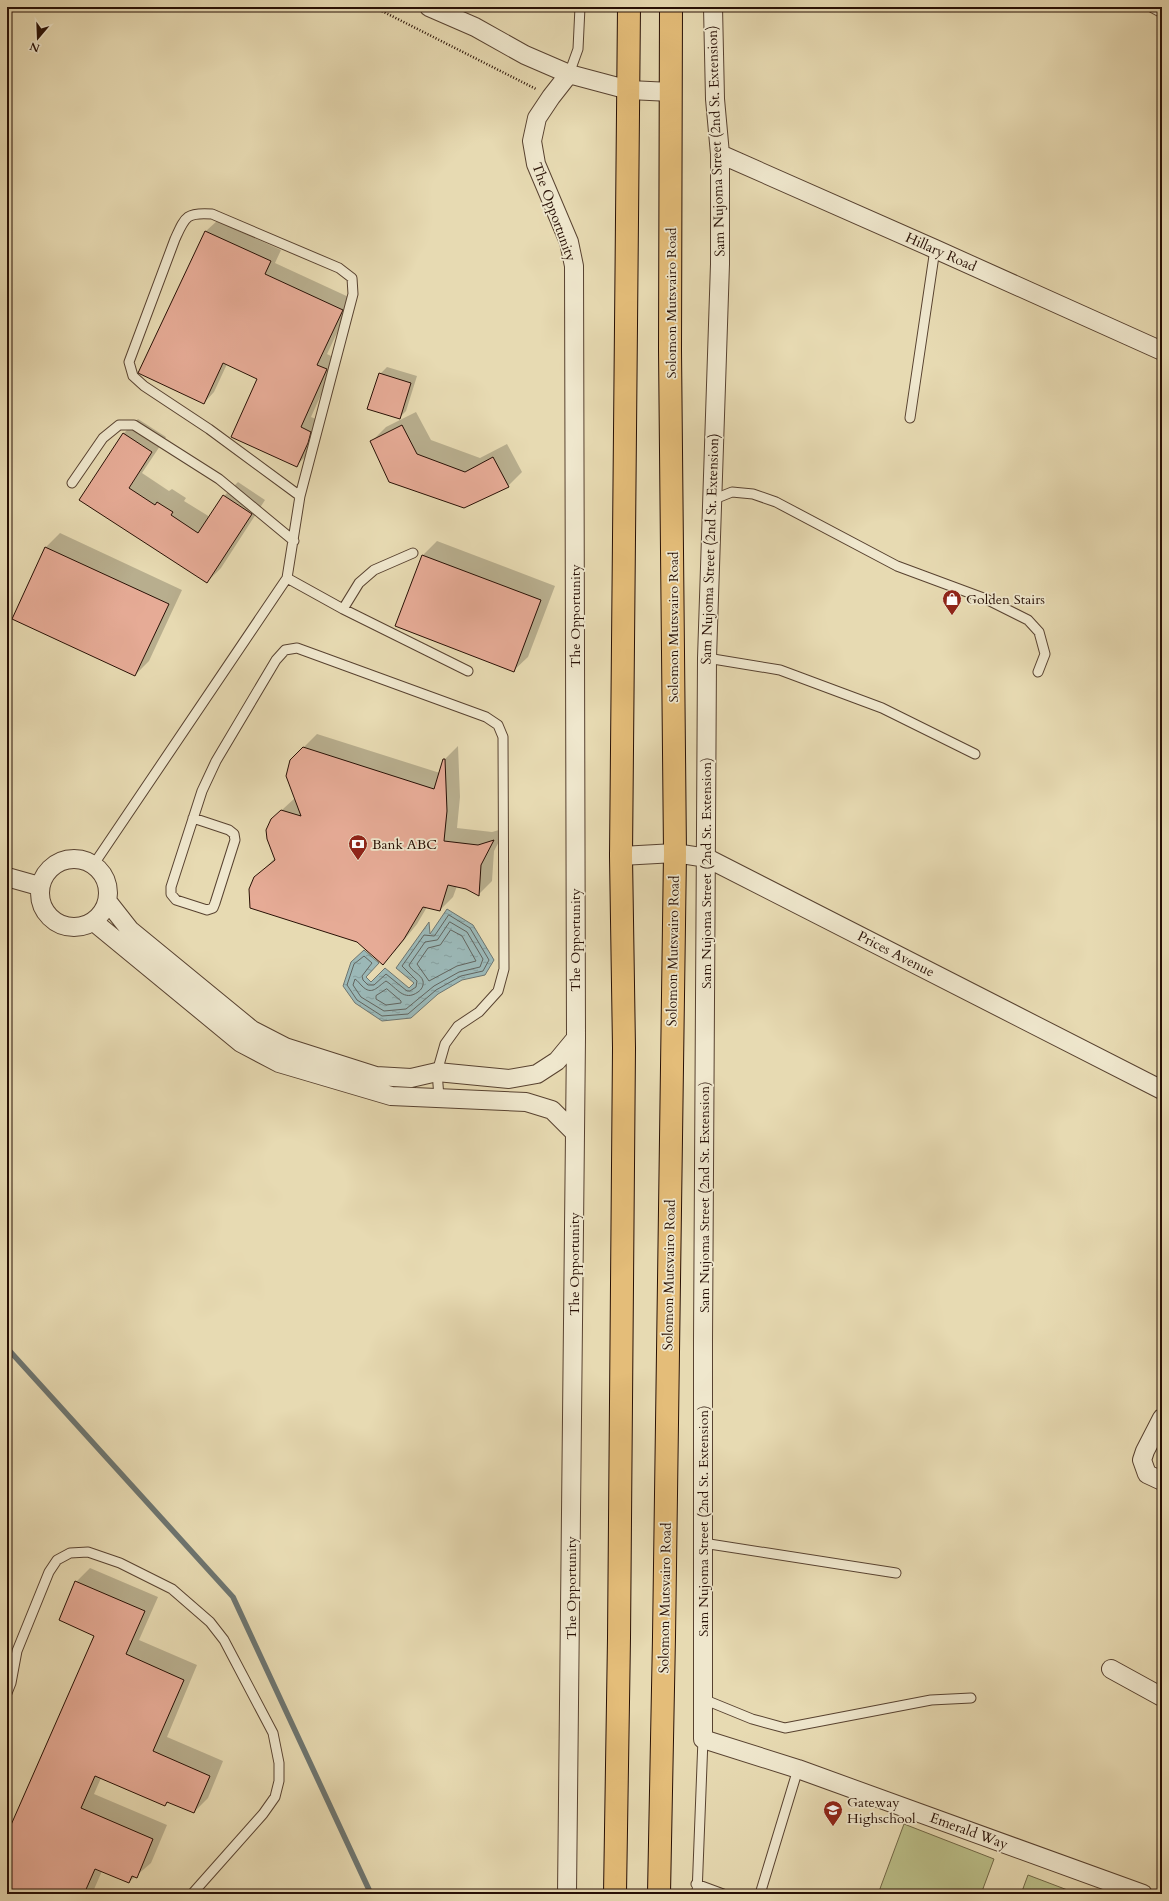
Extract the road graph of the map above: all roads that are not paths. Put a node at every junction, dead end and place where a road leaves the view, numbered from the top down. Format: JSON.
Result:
{"nodes":[{"id":1,"x":429,"y":7,"type":"edge"},
{"id":2,"x":580,"y":7,"type":"edge"},
{"id":3,"x":629,"y":7,"type":"edge"},
{"id":4,"x":670,"y":7,"type":"edge"},
{"id":5,"x":713,"y":7,"type":"edge"},
{"id":6,"x":1151,"y":7,"type":"edge"},
{"id":7,"x":1162,"y":13,"type":"edge"},
{"id":8,"x":569,"y":74,"type":"junction"},
{"id":9,"x":629,"y":90,"type":"junction"},
{"id":10,"x":671,"y":92,"type":"junction"},
{"id":11,"x":720,"y":154,"type":"junction"},
{"id":12,"x":935,"y":249,"type":"junction"},
{"id":13,"x":1162,"y":351,"type":"edge"},
{"id":14,"x":910,"y":418,"type":"dead end"},
{"id":15,"x":72,"y":483,"type":"dead end"},
{"id":16,"x":300,"y":496,"type":"junction"},
{"id":17,"x":712,"y":500,"type":"junction"},
{"id":18,"x":294,"y":541,"type":"junction"},
{"id":19,"x":413,"y":553,"type":"dead end"},
{"id":20,"x":287,"y":578,"type":"junction"},
{"id":21,"x":343,"y":609,"type":"junction"},
{"id":22,"x":706,"y":658,"type":"junction"},
{"id":23,"x":468,"y":671,"type":"dead end"},
{"id":24,"x":1038,"y":672,"type":"dead end"},
{"id":25,"x":975,"y":754,"type":"dead end"},
{"id":26,"x":194,"y":818,"type":"junction"},
{"id":27,"x":674,"y":853,"type":"junction"},
{"id":28,"x":621,"y":856,"type":"junction"},
{"id":29,"x":707,"y":858,"type":"junction"},
{"id":30,"x":94,"y":864,"type":"junction"},
{"id":31,"x":7,"y":877,"type":"edge"},
{"id":32,"x":39,"y":886,"type":"junction"},
{"id":33,"x":108,"y":902,"type":"junction"},
{"id":34,"x":94,"y":922,"type":"junction"},
{"id":35,"x":576,"y":1038,"type":"junction"},
{"id":36,"x":437,"y":1072,"type":"junction"},
{"id":37,"x":1162,"y":1090,"type":"edge"},
{"id":38,"x":439,"y":1097,"type":"junction"},
{"id":39,"x":575,"y":1133,"type":"junction"},
{"id":40,"x":1162,"y":1418,"type":"edge"},
{"id":41,"x":1162,"y":1481,"type":"edge"},
{"id":42,"x":703,"y":1544,"type":"junction"},
{"id":43,"x":896,"y":1573,"type":"dead end"},
{"id":44,"x":1111,"y":1669,"type":"dead end"},
{"id":45,"x":7,"y":1693,"type":"edge"},
{"id":46,"x":1162,"y":1697,"type":"edge"},
{"id":47,"x":971,"y":1698,"type":"dead end"},
{"id":48,"x":703,"y":1699,"type":"junction"},
{"id":49,"x":703,"y":1739,"type":"junction"},
{"id":50,"x":798,"y":1770,"type":"junction"},
{"id":51,"x":696,"y":1884,"type":"junction"},
{"id":52,"x":192,"y":1894,"type":"edge"},
{"id":53,"x":567,"y":1894,"type":"edge"},
{"id":54,"x":614,"y":1894,"type":"edge"},
{"id":55,"x":659,"y":1894,"type":"edge"},
{"id":56,"x":696,"y":1894,"type":"edge"},
{"id":57,"x":724,"y":1894,"type":"edge"},
{"id":58,"x":760,"y":1894,"type":"edge"},
{"id":59,"x":1143,"y":1894,"type":"edge"}],
"edges":[{"from":1,"to":8,"type":"street"},
{"from":2,"to":8,"type":"lane","name":"The Opportunity"},
{"from":3,"to":9,"type":"highway"},
{"from":4,"to":10,"type":"highway","name":"Solomon Mutsvairo Road"},
{"from":5,"to":11,"type":"street","name":"Sam Nujoma Street (2nd St. Extension)"},
{"from":6,"to":7,"type":"lane"},
{"from":8,"to":9,"type":"street"},
{"from":8,"to":35,"type":"street","name":"The Opportunity"},
{"from":9,"to":10,"type":"street"},
{"from":9,"to":28,"type":"highway"},
{"from":10,"to":27,"type":"highway","name":"Solomon Mutsvairo Road"},
{"from":11,"to":12,"type":"street","name":"Hillary Road"},
{"from":11,"to":17,"type":"street","name":"Sam Nujoma Street (2nd St. Extension)"},
{"from":12,"to":13,"type":"street","name":"Hillary Road"},
{"from":12,"to":14,"type":"lane"},
{"from":15,"to":18,"type":"lane"},
{"from":16,"to":16,"type":"lane"},
{"from":16,"to":18,"type":"lane"},
{"from":17,"to":22,"type":"street","name":"Sam Nujoma Street (2nd St. Extension)"},
{"from":17,"to":24,"type":"lane"},
{"from":18,"to":20,"type":"lane"},
{"from":19,"to":21,"type":"lane"},
{"from":20,"to":21,"type":"lane"},
{"from":20,"to":30,"type":"lane"},
{"from":21,"to":23,"type":"lane"},
{"from":22,"to":25,"type":"lane"},
{"from":22,"to":29,"type":"street","name":"Sam Nujoma Street (2nd St. Extension)"},
{"from":26,"to":26,"type":"lane"},
{"from":26,"to":36,"type":"lane"},
{"from":27,"to":28,"type":"street","name":"Prices Avenue"},
{"from":27,"to":29,"type":"street","name":"Prices Avenue"},
{"from":27,"to":55,"type":"highway","name":"Solomon Mutsvairo Road"},
{"from":28,"to":54,"type":"highway"},
{"from":29,"to":37,"type":"street","name":"Prices Avenue"},
{"from":29,"to":42,"type":"street","name":"Sam Nujoma Street (2nd St. Extension)"},
{"from":30,"to":32,"type":"street"},
{"from":30,"to":33,"type":"street"},
{"from":31,"to":32,"type":"street"},
{"from":32,"to":34,"type":"street"},
{"from":33,"to":34,"type":"street"},
{"from":33,"to":36,"type":"street"},
{"from":34,"to":38,"type":"street"},
{"from":35,"to":36,"type":"street"},
{"from":35,"to":39,"type":"street","name":"The Opportunity"},
{"from":36,"to":38,"type":"lane"},
{"from":38,"to":39,"type":"street"},
{"from":39,"to":53,"type":"street","name":"The Opportunity"},
{"from":40,"to":41,"type":"street"},
{"from":42,"to":43,"type":"lane"},
{"from":42,"to":48,"type":"street","name":"Sam Nujoma Street (2nd St. Extension)"},
{"from":44,"to":46,"type":"street"},
{"from":45,"to":52,"type":"lane"},
{"from":47,"to":48,"type":"lane"},
{"from":48,"to":49,"type":"street","name":"Sam Nujoma Street (2nd St. Extension)"},
{"from":49,"to":50,"type":"street","name":"Emerald Way"},
{"from":49,"to":51,"type":"lane"},
{"from":50,"to":58,"type":"lane"},
{"from":50,"to":59,"type":"street","name":"Emerald Way"},
{"from":51,"to":56,"type":"lane"},
{"from":51,"to":57,"type":"lane"}]}
